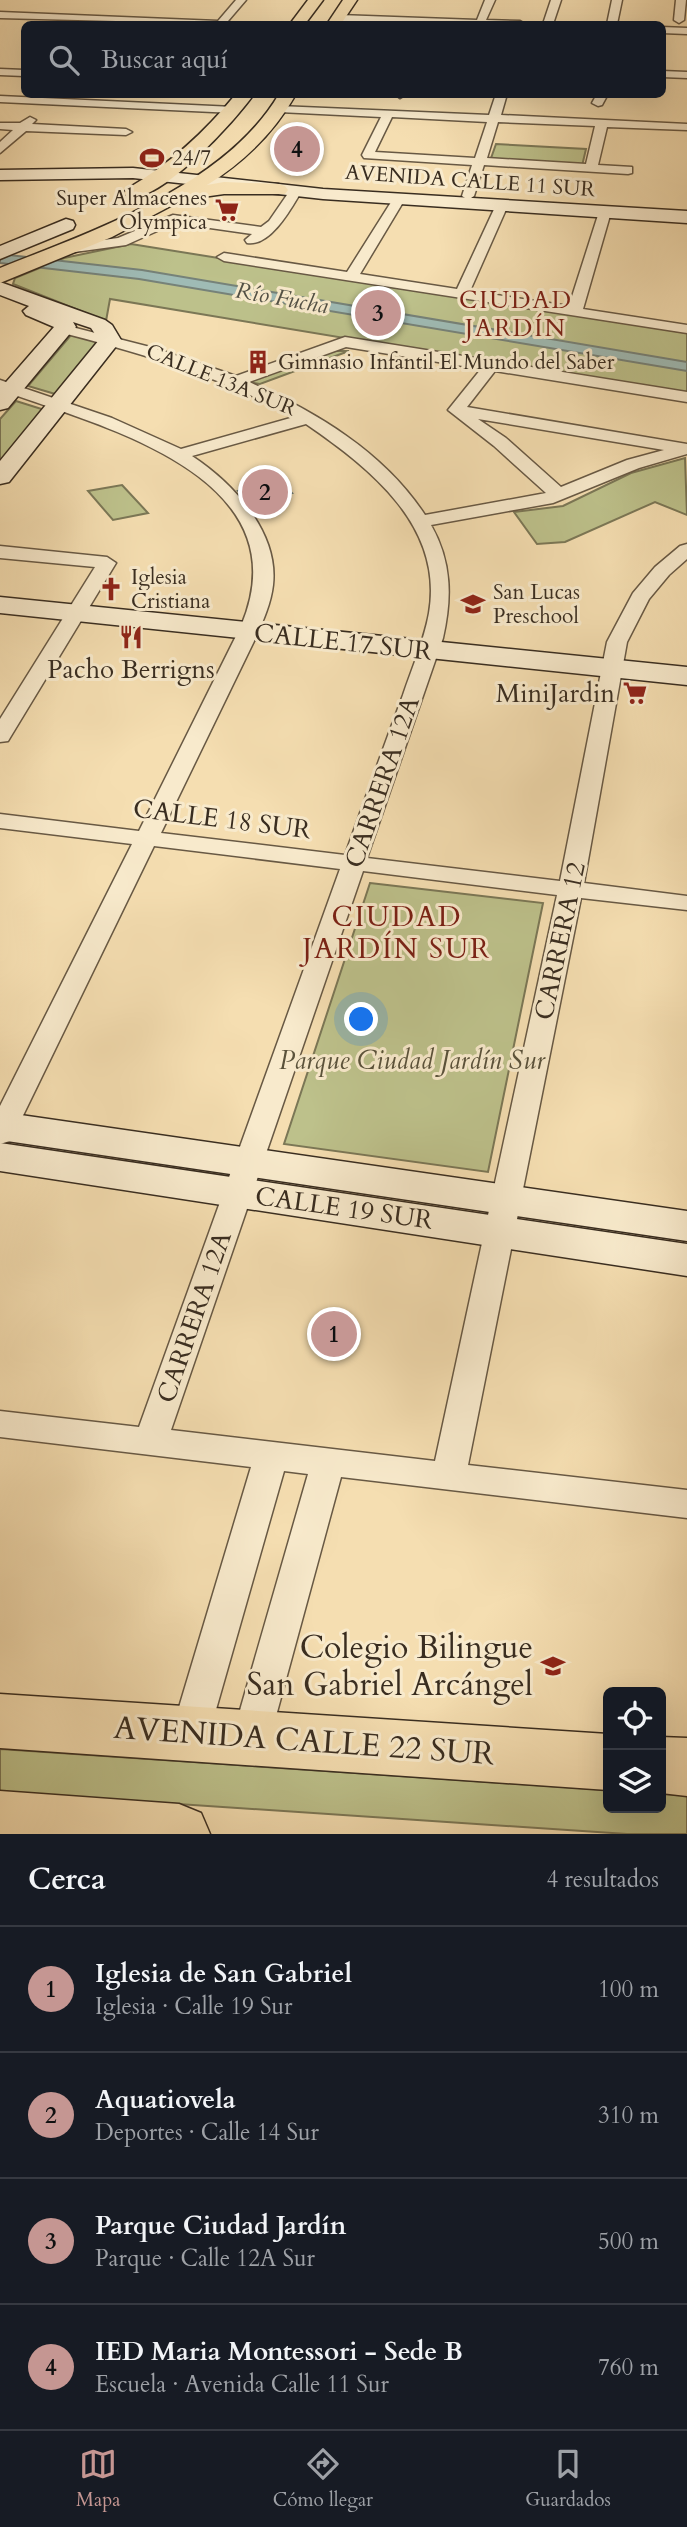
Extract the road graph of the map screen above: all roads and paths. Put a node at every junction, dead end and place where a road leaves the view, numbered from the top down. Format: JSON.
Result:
{"nodes":[{"id":1,"x":241,"y":0,"type":"edge"},
{"id":2,"x":316,"y":0,"type":"edge"},
{"id":3,"x":350,"y":0,"type":"edge"},
{"id":4,"x":490,"y":0,"type":"edge"},
{"id":5,"x":556,"y":0,"type":"edge"},
{"id":6,"x":617,"y":0,"type":"edge"},
{"id":7,"x":681,"y":0,"type":"edge"},
{"id":8,"x":89,"y":6,"type":"dead end"},
{"id":9,"x":161,"y":7,"type":"dead end"},
{"id":10,"x":11,"y":8,"type":"dead end"},
{"id":11,"x":416,"y":10,"type":"dead end"},
{"id":12,"x":0,"y":16,"type":"edge"},
{"id":13,"x":75,"y":18,"type":"junction"},
{"id":14,"x":410,"y":20,"type":"junction"},
{"id":15,"x":679,"y":20,"type":"dead end"},
{"id":16,"x":147,"y":21,"type":"joint"},
{"id":17,"x":223,"y":21,"type":"edge"},
{"id":18,"x":299,"y":21,"type":"edge"},
{"id":19,"x":336,"y":21,"type":"edge"},
{"id":20,"x":433,"y":21,"type":"edge"},
{"id":21,"x":481,"y":21,"type":"edge"},
{"id":22,"x":549,"y":21,"type":"edge"},
{"id":23,"x":613,"y":21,"type":"edge"},
{"id":24,"x":666,"y":30,"type":"edge"},
{"id":25,"x":687,"y":31,"type":"edge"},
{"id":26,"x":0,"y":72,"type":"edge"},
{"id":27,"x":21,"y":73,"type":"edge"},
{"id":28,"x":666,"y":74,"type":"edge"},
{"id":29,"x":687,"y":75,"type":"edge"},
{"id":30,"x":53,"y":98,"type":"edge"},
{"id":31,"x":244,"y":98,"type":"edge"},
{"id":32,"x":501,"y":98,"type":"edge"},
{"id":33,"x":0,"y":99,"type":"edge"},
{"id":34,"x":284,"y":102,"type":"edge"},
{"id":35,"x":234,"y":110,"type":"junction"},
{"id":36,"x":388,"y":114,"type":"junction"},
{"id":37,"x":494,"y":118,"type":"junction"},
{"id":38,"x":602,"y":123,"type":"junction"},
{"id":39,"x":0,"y":126,"type":"edge"},
{"id":40,"x":22,"y":127,"type":"junction"},
{"id":41,"x":687,"y":127,"type":"edge"},
{"id":42,"x":126,"y":132,"type":"dead end"},
{"id":43,"x":0,"y":149,"type":"edge"},
{"id":44,"x":229,"y":160,"type":"junction"},
{"id":45,"x":480,"y":162,"type":"junction"},
{"id":46,"x":590,"y":168,"type":"junction"},
{"id":47,"x":628,"y":170,"type":"dead end"},
{"id":48,"x":0,"y":172,"type":"edge"},
{"id":49,"x":165,"y":173,"type":"junction"},
{"id":50,"x":205,"y":178,"type":"junction"},
{"id":51,"x":278,"y":188,"type":"junction"},
{"id":52,"x":468,"y":196,"type":"junction"},
{"id":53,"x":399,"y":199,"type":"junction"},
{"id":54,"x":114,"y":203,"type":"dead end"},
{"id":55,"x":502,"y":205,"type":"junction"},
{"id":56,"x":687,"y":209,"type":"edge"},
{"id":57,"x":169,"y":210,"type":"junction"},
{"id":58,"x":605,"y":212,"type":"junction"},
{"id":59,"x":85,"y":216,"type":"dead end"},
{"id":60,"x":687,"y":217,"type":"edge"},
{"id":61,"x":265,"y":232,"type":"junction"},
{"id":62,"x":4,"y":260,"type":"edge"},
{"id":63,"x":351,"y":277,"type":"junction"},
{"id":64,"x":0,"y":288,"type":"edge"},
{"id":65,"x":462,"y":294,"type":"junction"},
{"id":66,"x":0,"y":298,"type":"edge"},
{"id":67,"x":575,"y":312,"type":"junction"},
{"id":68,"x":64,"y":329,"type":"junction"},
{"id":69,"x":687,"y":329,"type":"edge"},
{"id":70,"x":110,"y":340,"type":"junction"},
{"id":71,"x":374,"y":346,"type":"junction"},
{"id":72,"x":492,"y":365,"type":"junction"},
{"id":73,"x":235,"y":382,"type":"junction"},
{"id":74,"x":255,"y":390,"type":"junction"},
{"id":75,"x":4,"y":392,"type":"edge"},
{"id":76,"x":687,"y":397,"type":"edge"},
{"id":77,"x":60,"y":404,"type":"junction"},
{"id":78,"x":456,"y":410,"type":"junction"},
{"id":79,"x":311,"y":418,"type":"junction"},
{"id":80,"x":687,"y":449,"type":"edge"},
{"id":81,"x":180,"y":454,"type":"junction"},
{"id":82,"x":0,"y":477,"type":"edge"},
{"id":83,"x":559,"y":495,"type":"junction"},
{"id":84,"x":421,"y":519,"type":"junction"},
{"id":85,"x":687,"y":550,"type":"edge"},
{"id":86,"x":0,"y":552,"type":"edge"},
{"id":87,"x":0,"y":592,"type":"edge"},
{"id":88,"x":0,"y":605,"type":"edge"},
{"id":89,"x":82,"y":608,"type":"junction"},
{"id":90,"x":249,"y":626,"type":"junction"},
{"id":91,"x":431,"y":644,"type":"junction"},
{"id":92,"x":614,"y":662,"type":"junction"},
{"id":93,"x":687,"y":663,"type":"edge"},
{"id":94,"x":687,"y":676,"type":"edge"},
{"id":95,"x":0,"y":736,"type":"edge"},
{"id":96,"x":0,"y":821,"type":"edge"},
{"id":97,"x":147,"y":838,"type":"junction"},
{"id":98,"x":354,"y":863,"type":"junction"},
{"id":99,"x":571,"y":889,"type":"junction"},
{"id":100,"x":687,"y":903,"type":"edge"},
{"id":101,"x":1,"y":1136,"type":"edge"},
{"id":102,"x":243,"y":1177,"type":"junction"},
{"id":103,"x":503,"y":1215,"type":"junction"},
{"id":104,"x":687,"y":1226,"type":"edge"},
{"id":105,"x":687,"y":1260,"type":"edge"},
{"id":106,"x":0,"y":1424,"type":"edge"},
{"id":107,"x":150,"y":1442,"type":"junction"},
{"id":108,"x":271,"y":1456,"type":"junction"},
{"id":109,"x":328,"y":1462,"type":"junction"},
{"id":110,"x":449,"y":1476,"type":"junction"},
{"id":111,"x":687,"y":1504,"type":"edge"},
{"id":112,"x":0,"y":1721,"type":"edge"},
{"id":113,"x":190,"y":1734,"type":"junction"},
{"id":114,"x":251,"y":1738,"type":"junction"},
{"id":115,"x":603,"y":1762,"type":"edge"},
{"id":116,"x":666,"y":1765,"type":"edge"},
{"id":117,"x":687,"y":1767,"type":"edge"},
{"id":118,"x":0,"y":1821,"type":"edge"},
{"id":119,"x":179,"y":1834,"type":"edge"}],
"edges":[{"from":1,"to":17,"type":"street"},
{"from":2,"to":18,"type":"main road"},
{"from":3,"to":19,"type":"main road"},
{"from":4,"to":21,"type":"street"},
{"from":5,"to":22,"type":"street"},
{"from":6,"to":23,"type":"street"},
{"from":7,"to":15,"type":"street"},
{"from":8,"to":13,"type":"street"},
{"from":9,"to":16,"type":"street"},
{"from":10,"to":12,"type":"street"},
{"from":11,"to":14,"type":"street"},
{"from":12,"to":13,"type":"street"},
{"from":13,"to":16,"type":"street"},
{"from":14,"to":19,"type":"street"},
{"from":14,"to":20,"type":"street"},
{"from":24,"to":25,"type":"street"},
{"from":26,"to":27,"type":"street"},
{"from":28,"to":29,"type":"street"},
{"from":30,"to":33,"type":"street"},
{"from":30,"to":35,"type":"street"},
{"from":30,"to":40,"type":"street"},
{"from":31,"to":35,"type":"main road"},
{"from":32,"to":37,"type":"street"},
{"from":34,"to":36,"type":"street"},
{"from":34,"to":44,"type":"main road"},
{"from":35,"to":49,"type":"main road"},
{"from":36,"to":37,"type":"street"},
{"from":36,"to":45,"type":"street"},
{"from":37,"to":38,"type":"street"},
{"from":37,"to":45,"type":"street"},
{"from":38,"to":41,"type":"street"},
{"from":38,"to":46,"type":"street"},
{"from":39,"to":40,"type":"street"},
{"from":40,"to":42,"type":"street"},
{"from":40,"to":43,"type":"street"},
{"from":44,"to":50,"type":"main road"},
{"from":44,"to":51,"type":"main road"},
{"from":45,"to":46,"type":"street"},
{"from":45,"to":52,"type":"street"},
{"from":46,"to":47,"type":"street"},
{"from":48,"to":49,"type":"street","name":"AVENIDA CALLE 11 SUR"},
{"from":49,"to":50,"type":"street","name":"AVENIDA CALLE 11 SUR"},
{"from":49,"to":54,"type":"main road"},
{"from":50,"to":51,"type":"street","name":"AVENIDA CALLE 11 SUR"},
{"from":50,"to":57,"type":"main road"},
{"from":51,"to":52,"type":"street","name":"AVENIDA CALLE 11 SUR"},
{"from":51,"to":53,"type":"street","name":"AVENIDA CALLE 11 SUR"},
{"from":51,"to":57,"type":"main road"},
{"from":51,"to":61,"type":"street"},
{"from":52,"to":56,"type":"street","name":"AVENIDA CALLE 11 SUR"},
{"from":53,"to":55,"type":"street","name":"AVENIDA CALLE 11 SUR"},
{"from":53,"to":63,"type":"street"},
{"from":55,"to":58,"type":"street","name":"AVENIDA CALLE 11 SUR"},
{"from":55,"to":65,"type":"street"},
{"from":57,"to":61,"type":"street"},
{"from":57,"to":62,"type":"main road"},
{"from":58,"to":60,"type":"street","name":"AVENIDA CALLE 11 SUR"},
{"from":58,"to":67,"type":"street"},
{"from":59,"to":62,"type":"main road"},
{"from":61,"to":63,"type":"street"},
{"from":63,"to":65,"type":"street"},
{"from":64,"to":70,"type":"street","name":"CALLE 13A SUR"},
{"from":65,"to":67,"type":"street"},
{"from":66,"to":68,"type":"street","name":"CALLE 13A SUR"},
{"from":67,"to":69,"type":"street"},
{"from":68,"to":70,"type":"street","name":"CALLE 13A SUR"},
{"from":68,"to":75,"type":"street"},
{"from":70,"to":73,"type":"street","name":"CALLE 13A SUR"},
{"from":70,"to":77,"type":"street"},
{"from":71,"to":72,"type":"street"},
{"from":71,"to":73,"type":"street"},
{"from":71,"to":74,"type":"street"},
{"from":72,"to":76,"type":"street"},
{"from":72,"to":78,"type":"street"},
{"from":73,"to":74,"type":"street","name":"CALLE 13A SUR"},
{"from":74,"to":79,"type":"street","name":"CALLE 13A SUR"},
{"from":75,"to":77,"type":"street"},
{"from":77,"to":81,"type":"street"},
{"from":77,"to":82,"type":"street"},
{"from":78,"to":80,"type":"street"},
{"from":78,"to":83,"type":"street"},
{"from":79,"to":81,"type":"street"},
{"from":79,"to":84,"type":"street","name":"CALLE 13A SUR"},
{"from":80,"to":83,"type":"street"},
{"from":81,"to":90,"type":"street"},
{"from":83,"to":84,"type":"street"},
{"from":84,"to":91,"type":"street","name":"CARRERA 12A"},
{"from":85,"to":92,"type":"street","name":"CARRERA 12"},
{"from":86,"to":89,"type":"street"},
{"from":87,"to":89,"type":"street","name":"CALLE 17 SUR"},
{"from":88,"to":89,"type":"street","name":"CALLE 17 SUR"},
{"from":89,"to":90,"type":"street","name":"CALLE 17 SUR"},
{"from":89,"to":95,"type":"street"},
{"from":90,"to":91,"type":"street","name":"CALLE 17 SUR"},
{"from":90,"to":97,"type":"street"},
{"from":91,"to":92,"type":"street","name":"CALLE 17 SUR"},
{"from":91,"to":98,"type":"street","name":"CARRERA 12A"},
{"from":92,"to":93,"type":"street","name":"CALLE 17 SUR"},
{"from":92,"to":94,"type":"street","name":"CALLE 17 SUR"},
{"from":92,"to":99,"type":"street","name":"CARRERA 12"},
{"from":96,"to":97,"type":"street","name":"CALLE 18 SUR"},
{"from":97,"to":98,"type":"street","name":"CALLE 18 SUR"},
{"from":97,"to":101,"type":"street"},
{"from":98,"to":99,"type":"street","name":"CALLE 18 SUR"},
{"from":98,"to":102,"type":"street","name":"CARRERA 12A"},
{"from":99,"to":100,"type":"street","name":"CALLE 18 SUR"},
{"from":99,"to":103,"type":"street","name":"CARRERA 12"},
{"from":101,"to":102,"type":"street","name":"CALLE 19 SUR"},
{"from":102,"to":103,"type":"street","name":"CALLE 19 SUR"},
{"from":102,"to":107,"type":"street","name":"CARRERA 12A"},
{"from":103,"to":104,"type":"street","name":"CALLE 19 SUR"},
{"from":103,"to":105,"type":"street","name":"CALLE 19 SUR"},
{"from":103,"to":110,"type":"street","name":"CARRERA 12"},
{"from":106,"to":107,"type":"street"},
{"from":107,"to":108,"type":"street"},
{"from":108,"to":109,"type":"street"},
{"from":108,"to":113,"type":"street"},
{"from":109,"to":110,"type":"street"},
{"from":109,"to":114,"type":"street"},
{"from":110,"to":111,"type":"street"},
{"from":112,"to":113,"type":"main road","name":"AVENIDA CALLE 22 SUR"},
{"from":113,"to":114,"type":"main road","name":"AVENIDA CALLE 22 SUR"},
{"from":114,"to":115,"type":"main road","name":"AVENIDA CALLE 22 SUR"},
{"from":116,"to":117,"type":"main road"},
{"from":118,"to":119,"type":"main road"}]}
